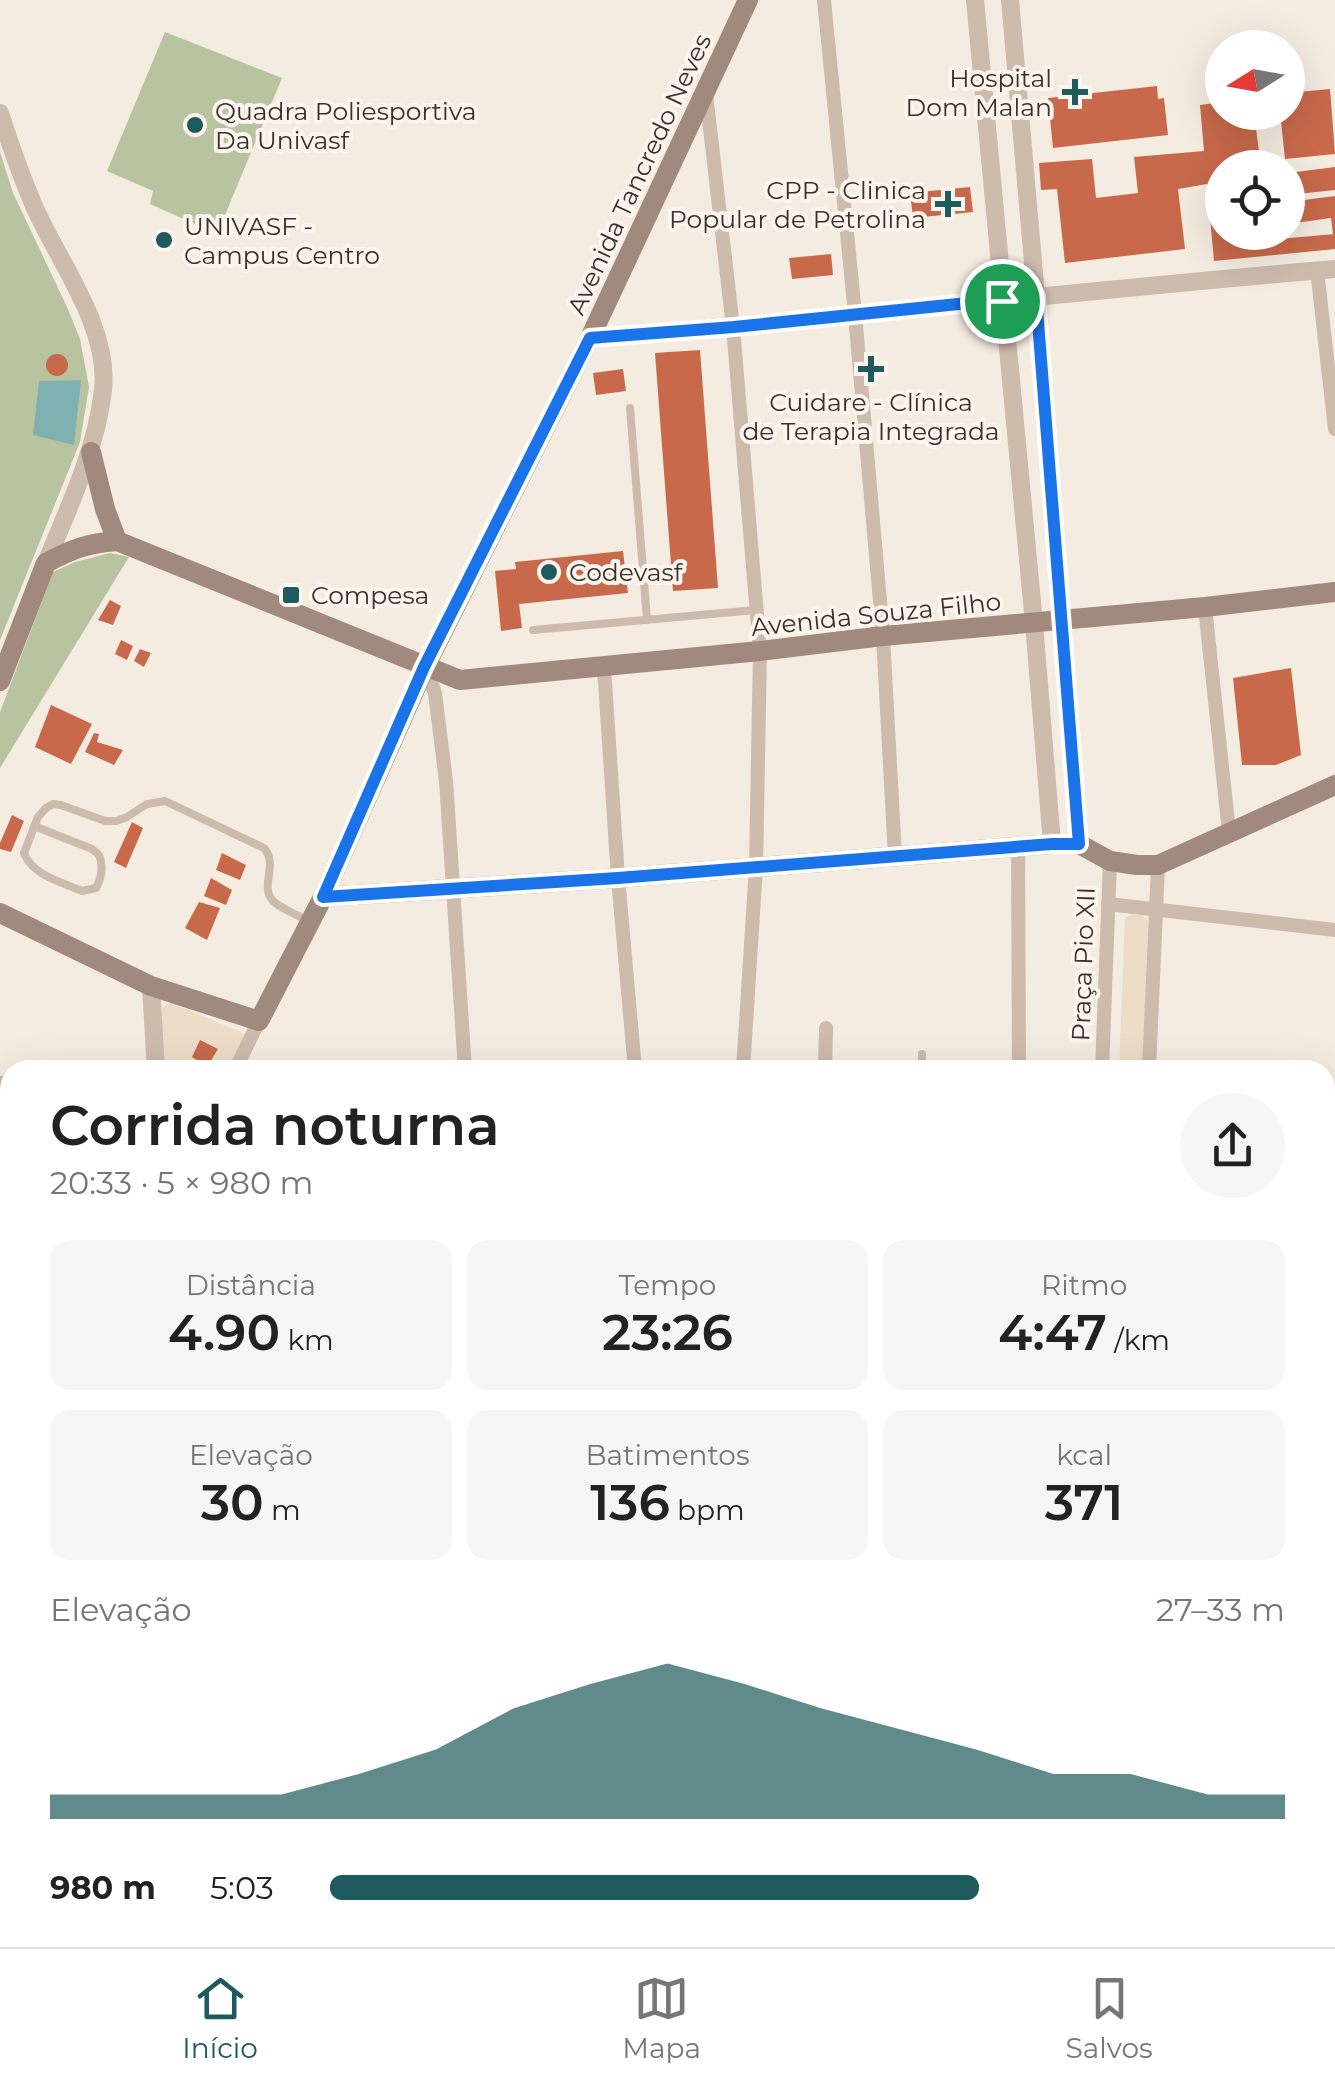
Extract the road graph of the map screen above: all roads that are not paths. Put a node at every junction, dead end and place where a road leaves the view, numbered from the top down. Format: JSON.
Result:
{"nodes":[{"id":1,"x":748,"y":0,"type":"edge"},
{"id":2,"x":824,"y":0,"type":"edge"},
{"id":3,"x":975,"y":0,"type":"edge"},
{"id":4,"x":1010,"y":0,"type":"edge"},
{"id":5,"x":705,"y":91,"type":"junction"},
{"id":6,"x":0,"y":113,"type":"edge"},
{"id":7,"x":1326,"y":270,"type":"edge"},
{"id":8,"x":1036,"y":296,"type":"junction"},
{"id":9,"x":1002,"y":301,"type":"junction"},
{"id":10,"x":855,"y":314,"type":"junction"},
{"id":11,"x":734,"y":327,"type":"junction"},
{"id":12,"x":590,"y":338,"type":"junction"},
{"id":13,"x":630,"y":408,"type":"dead end"},
{"id":14,"x":1335,"y":430,"type":"edge"},
{"id":15,"x":91,"y":452,"type":"junction"},
{"id":16,"x":117,"y":541,"type":"junction"},
{"id":17,"x":46,"y":562,"type":"junction"},
{"id":18,"x":1335,"y":592,"type":"edge"},
{"id":19,"x":1206,"y":607,"type":"junction"},
{"id":20,"x":756,"y":610,"type":"junction"},
{"id":21,"x":647,"y":620,"type":"junction"},
{"id":22,"x":1060,"y":620,"type":"junction"},
{"id":23,"x":1034,"y":623,"type":"junction"},
{"id":24,"x":532,"y":630,"type":"dead end"},
{"id":25,"x":883,"y":636,"type":"junction"},
{"id":26,"x":760,"y":652,"type":"junction"},
{"id":27,"x":424,"y":667,"type":"junction"},
{"id":28,"x":604,"y":668,"type":"junction"},
{"id":29,"x":0,"y":682,"type":"edge"},
{"id":30,"x":1335,"y":785,"type":"edge"},
{"id":31,"x":34,"y":826,"type":"junction"},
{"id":32,"x":1229,"y":832,"type":"junction"},
{"id":33,"x":1052,"y":844,"type":"junction"},
{"id":34,"x":1079,"y":844,"type":"junction"},
{"id":35,"x":1018,"y":847,"type":"junction"},
{"id":36,"x":896,"y":857,"type":"junction"},
{"id":37,"x":1110,"y":861,"type":"junction"},
{"id":38,"x":1148,"y":865,"type":"junction"},
{"id":39,"x":756,"y":868,"type":"junction"},
{"id":40,"x":618,"y":878,"type":"junction"},
{"id":41,"x":453,"y":889,"type":"junction"},
{"id":42,"x":323,"y":897,"type":"junction"},
{"id":43,"x":1108,"y":904,"type":"junction"},
{"id":44,"x":1156,"y":910,"type":"junction"},
{"id":45,"x":0,"y":913,"type":"edge"},
{"id":46,"x":310,"y":922,"type":"junction"},
{"id":47,"x":1335,"y":930,"type":"edge"},
{"id":48,"x":151,"y":986,"type":"junction"},
{"id":49,"x":259,"y":1021,"type":"junction"},
{"id":50,"x":826,"y":1028,"type":"dead end"},
{"id":51,"x":922,"y":1054,"type":"dead end"},
{"id":52,"x":155,"y":1060,"type":"edge"},
{"id":53,"x":240,"y":1060,"type":"edge"},
{"id":54,"x":465,"y":1060,"type":"edge"},
{"id":55,"x":634,"y":1060,"type":"edge"},
{"id":56,"x":744,"y":1060,"type":"edge"},
{"id":57,"x":826,"y":1060,"type":"edge"},
{"id":58,"x":922,"y":1060,"type":"edge"},
{"id":59,"x":1019,"y":1060,"type":"edge"},
{"id":60,"x":1102,"y":1060,"type":"edge"},
{"id":61,"x":1149,"y":1060,"type":"edge"}],
"edges":[{"from":1,"to":5,"type":"main road","name":"Avenida Tancredo Neves"},
{"from":2,"to":10,"type":"street"},
{"from":3,"to":9,"type":"street"},
{"from":4,"to":8,"type":"street"},
{"from":5,"to":11,"type":"street"},
{"from":5,"to":12,"type":"main road","name":"Avenida Tancredo Neves"},
{"from":6,"to":15,"type":"street"},
{"from":7,"to":8,"type":"street"},
{"from":7,"to":14,"type":"street"},
{"from":8,"to":9,"type":"street"},
{"from":8,"to":22,"type":"street"},
{"from":9,"to":10,"type":"street"},
{"from":9,"to":23,"type":"street"},
{"from":10,"to":11,"type":"street"},
{"from":10,"to":25,"type":"street"},
{"from":11,"to":12,"type":"street"},
{"from":11,"to":20,"type":"street"},
{"from":12,"to":27,"type":"main road","name":"Avenida Tancredo Neves"},
{"from":13,"to":21,"type":"lane"},
{"from":15,"to":16,"type":"main road"},
{"from":15,"to":17,"type":"street"},
{"from":16,"to":17,"type":"main road"},
{"from":16,"to":27,"type":"main road","name":"Avenida Souza Filho"},
{"from":17,"to":29,"type":"main road"},
{"from":18,"to":19,"type":"main road","name":"Avenida Souza Filho"},
{"from":19,"to":22,"type":"main road","name":"Avenida Souza Filho"},
{"from":19,"to":32,"type":"street"},
{"from":20,"to":21,"type":"lane"},
{"from":20,"to":26,"type":"street"},
{"from":21,"to":24,"type":"lane"},
{"from":22,"to":23,"type":"main road","name":"Avenida Souza Filho"},
{"from":22,"to":34,"type":"street"},
{"from":23,"to":25,"type":"main road","name":"Avenida Souza Filho"},
{"from":23,"to":33,"type":"street"},
{"from":25,"to":26,"type":"main road","name":"Avenida Souza Filho"},
{"from":25,"to":36,"type":"street"},
{"from":26,"to":28,"type":"main road","name":"Avenida Souza Filho"},
{"from":26,"to":39,"type":"street"},
{"from":27,"to":28,"type":"main road","name":"Avenida Souza Filho"},
{"from":27,"to":41,"type":"street"},
{"from":27,"to":42,"type":"main road","name":"Avenida Tancredo Neves"},
{"from":28,"to":40,"type":"street"},
{"from":30,"to":32,"type":"main road"},
{"from":31,"to":31,"type":"lane"},
{"from":31,"to":46,"type":"lane"},
{"from":32,"to":38,"type":"main road"},
{"from":33,"to":34,"type":"main road"},
{"from":33,"to":35,"type":"main road"},
{"from":34,"to":37,"type":"main road"},
{"from":35,"to":36,"type":"main road"},
{"from":35,"to":59,"type":"street"},
{"from":36,"to":39,"type":"main road"},
{"from":37,"to":38,"type":"main road"},
{"from":37,"to":43,"type":"street","name":"Praça Pio XII"},
{"from":38,"to":44,"type":"street"},
{"from":39,"to":40,"type":"main road"},
{"from":39,"to":56,"type":"street"},
{"from":40,"to":41,"type":"main road"},
{"from":40,"to":55,"type":"street"},
{"from":41,"to":42,"type":"main road"},
{"from":41,"to":54,"type":"street"},
{"from":42,"to":46,"type":"main road","name":"Avenida Tancredo Neves"},
{"from":43,"to":44,"type":"street"},
{"from":43,"to":60,"type":"street","name":"Praça Pio XII"},
{"from":44,"to":47,"type":"street"},
{"from":44,"to":61,"type":"street"},
{"from":45,"to":48,"type":"main road"},
{"from":46,"to":49,"type":"main road","name":"Avenida Tancredo Neves"},
{"from":48,"to":49,"type":"main road"},
{"from":48,"to":52,"type":"street"},
{"from":49,"to":53,"type":"street","name":"Avenida Tancredo Neves"},
{"from":50,"to":57,"type":"street"},
{"from":51,"to":58,"type":"lane"}]}
